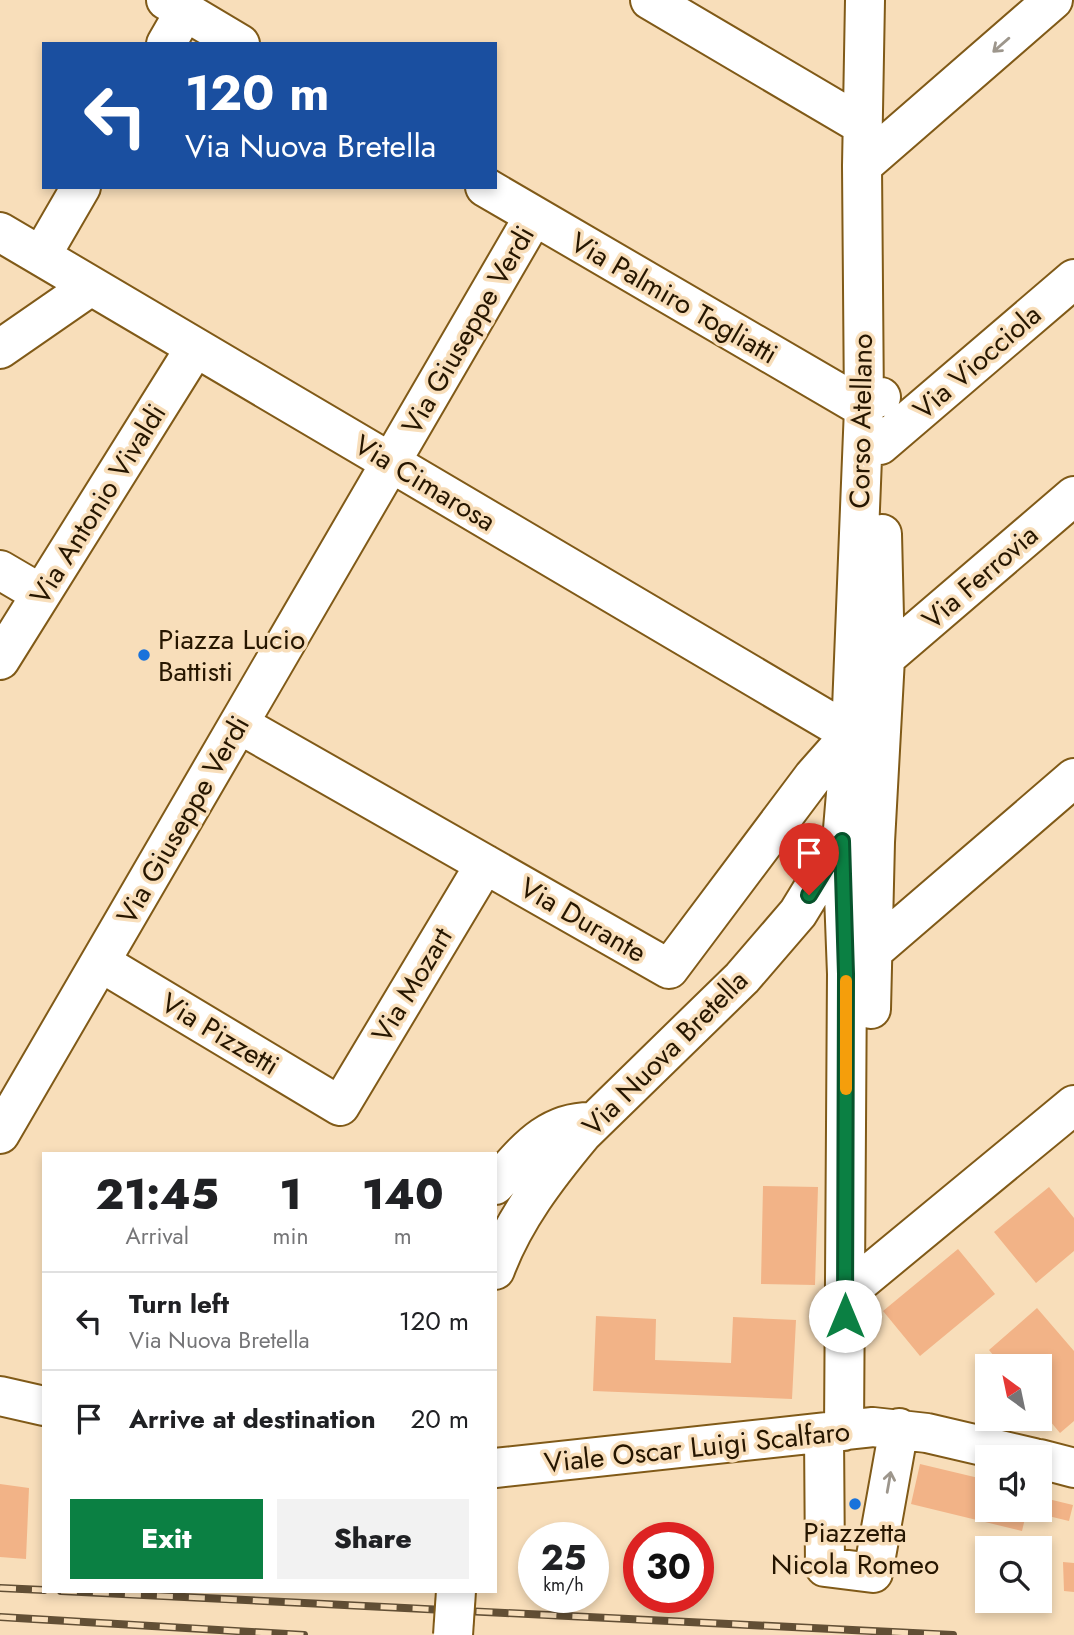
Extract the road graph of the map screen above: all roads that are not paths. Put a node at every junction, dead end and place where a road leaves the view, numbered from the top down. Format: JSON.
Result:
{"nodes":[{"id":1,"x":650,"y":0,"type":"edge"},
{"id":2,"x":865,"y":0,"type":"edge"},
{"id":3,"x":1053,"y":0,"type":"edge"},
{"id":4,"x":175,"y":6,"type":"edge"},
{"id":5,"x":166,"y":42,"type":"edge"},
{"id":6,"x":237,"y":42,"type":"edge"},
{"id":7,"x":862,"y":125,"type":"junction"},
{"id":8,"x":862,"y":166,"type":"junction"},
{"id":9,"x":80,"y":189,"type":"edge"},
{"id":10,"x":488,"y":189,"type":"edge"},
{"id":11,"x":534,"y":216,"type":"junction"},
{"id":12,"x":0,"y":232,"type":"edge"},
{"id":13,"x":41,"y":256,"type":"junction"},
{"id":14,"x":1074,"y":279,"type":"edge"},
{"id":15,"x":91,"y":286,"type":"junction"},
{"id":16,"x":195,"y":348,"type":"junction"},
{"id":17,"x":0,"y":349,"type":"edge"},
{"id":18,"x":864,"y":408,"type":"junction"},
{"id":19,"x":880,"y":445,"type":"junction"},
{"id":20,"x":391,"y":463,"type":"junction"},
{"id":21,"x":1074,"y":496,"type":"edge"},
{"id":22,"x":0,"y":570,"type":"edge"},
{"id":23,"x":41,"y":594,"type":"junction"},
{"id":24,"x":885,"y":658,"type":"junction"},
{"id":25,"x":0,"y":660,"type":"edge"},
{"id":26,"x":239,"y":724,"type":"junction"},
{"id":27,"x":851,"y":734,"type":"junction"},
{"id":28,"x":1074,"y":778,"type":"edge"},
{"id":29,"x":842,"y":841,"type":"junction"},
{"id":30,"x":485,"y":864,"type":"junction"},
{"id":31,"x":873,"y":951,"type":"junction"},
{"id":32,"x":100,"y":962,"type":"junction"},
{"id":33,"x":340,"y":1105,"type":"joint"},
{"id":34,"x":1074,"y":1105,"type":"edge"},
{"id":35,"x":846,"y":1121,"type":"junction"},
{"id":36,"x":594,"y":1122,"type":"junction"},
{"id":37,"x":0,"y":1134,"type":"edge"},
{"id":38,"x":497,"y":1183,"type":"edge"},
{"id":39,"x":497,"y":1265,"type":"edge"},
{"id":40,"x":845,"y":1294,"type":"junction"},
{"id":41,"x":0,"y":1396,"type":"edge"},
{"id":42,"x":42,"y":1406,"type":"edge"},
{"id":43,"x":899,"y":1427,"type":"junction"},
{"id":44,"x":834,"y":1432,"type":"junction"},
{"id":45,"x":1057,"y":1461,"type":"edge"},
{"id":46,"x":497,"y":1468,"type":"edge"},
{"id":47,"x":456,"y":1593,"type":"edge"},
{"id":48,"x":453,"y":1635,"type":"edge"}],
"edges":[{"from":1,"to":7,"type":"street"},
{"from":2,"to":7,"type":"street","name":"Corso Atellano"},
{"from":3,"to":8,"type":"street","one_way":true},
{"from":4,"to":5,"type":"street"},
{"from":4,"to":6,"type":"street"},
{"from":7,"to":8,"type":"street","name":"Corso Atellano"},
{"from":8,"to":18,"type":"street","name":"Corso Atellano"},
{"from":9,"to":13,"type":"street"},
{"from":10,"to":11,"type":"street","name":"Via Palmiro Togliatti"},
{"from":11,"to":18,"type":"street","name":"Via Palmiro Togliatti"},
{"from":11,"to":20,"type":"street","name":"Via Giuseppe Verdi"},
{"from":12,"to":13,"type":"street","name":"Via Cimarosa"},
{"from":13,"to":15,"type":"street","name":"Via Cimarosa"},
{"from":14,"to":19,"type":"street","name":"Via Viocciola"},
{"from":15,"to":16,"type":"street","name":"Via Cimarosa"},
{"from":15,"to":17,"type":"street"},
{"from":16,"to":20,"type":"street","name":"Via Cimarosa"},
{"from":16,"to":23,"type":"street","name":"Via Antonio Vivaldi"},
{"from":18,"to":19,"type":"street"},
{"from":18,"to":27,"type":"street","name":"Corso Atellano"},
{"from":19,"to":24,"type":"street"},
{"from":20,"to":26,"type":"street","name":"Via Giuseppe Verdi"},
{"from":20,"to":27,"type":"street","name":"Via Cimarosa"},
{"from":21,"to":24,"type":"street","name":"Via Ferrovia"},
{"from":22,"to":23,"type":"street"},
{"from":23,"to":25,"type":"street","name":"Via Antonio Vivaldi"},
{"from":24,"to":31,"type":"street"},
{"from":26,"to":30,"type":"street","name":"Via Durante"},
{"from":26,"to":32,"type":"street","name":"Via Giuseppe Verdi"},
{"from":27,"to":29,"type":"street","name":"Corso Atellano"},
{"from":27,"to":30,"type":"street","name":"Via Durante"},
{"from":28,"to":31,"type":"street"},
{"from":29,"to":35,"type":"street","name":"Corso Atellano"},
{"from":29,"to":36,"type":"street","name":"Via Nuova Bretella"},
{"from":30,"to":33,"type":"street","name":"Via Mozart"},
{"from":31,"to":35,"type":"street"},
{"from":32,"to":33,"type":"street","name":"Via Pizzetti"},
{"from":32,"to":37,"type":"street","name":"Via Giuseppe Verdi"},
{"from":34,"to":40,"type":"street"},
{"from":35,"to":40,"type":"street","name":"Corso Atellano"},
{"from":36,"to":38,"type":"street"},
{"from":36,"to":39,"type":"street","name":"Via Nuova Bretella"},
{"from":40,"to":44,"type":"street","name":"Corso Atellano"},
{"from":41,"to":42,"type":"street"},
{"from":43,"to":44,"type":"street","name":"Viale Oscar Luigi Scalfaro"},
{"from":44,"to":43,"type":"street","name":"Corso Atellano","one_way":true},
{"from":43,"to":45,"type":"street","name":"Viale Oscar Luigi Scalfaro"},
{"from":44,"to":46,"type":"street","name":"Viale Oscar Luigi Scalfaro"},
{"from":47,"to":48,"type":"street","bridge":true}]}
